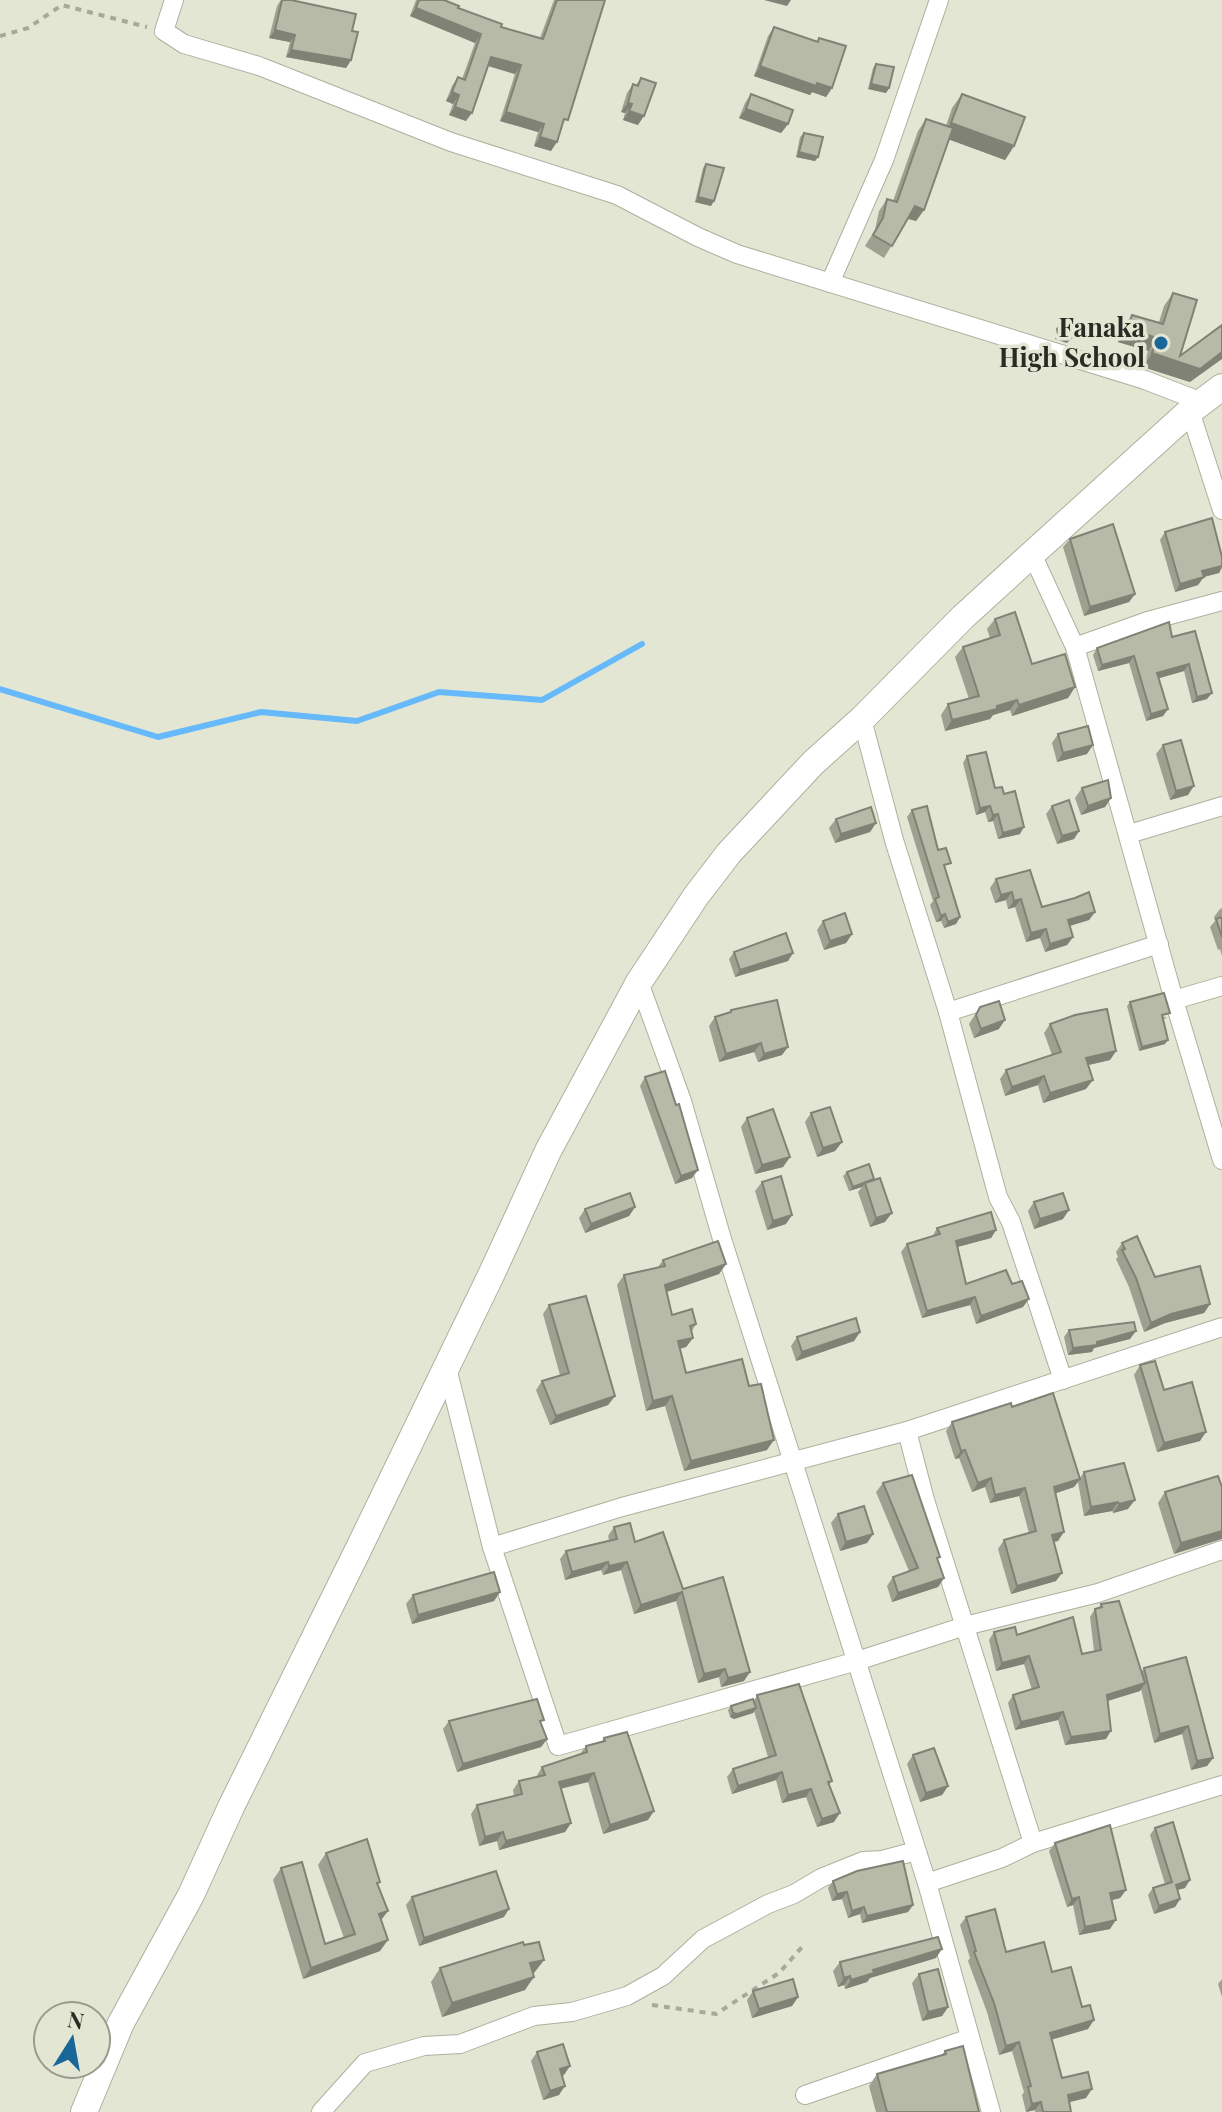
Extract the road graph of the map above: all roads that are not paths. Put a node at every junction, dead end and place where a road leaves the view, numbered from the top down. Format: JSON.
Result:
{"nodes":[{"id":1,"x":174,"y":0,"type":"edge"},
{"id":2,"x":939,"y":0,"type":"edge"},
{"id":3,"x":830,"y":283,"type":"junction"},
{"id":4,"x":1205,"y":400,"type":"edge"},
{"id":5,"x":1222,"y":510,"type":"edge"},
{"id":6,"x":1032,"y":554,"type":"junction"},
{"id":7,"x":1222,"y":601,"type":"edge"},
{"id":8,"x":1075,"y":647,"type":"junction"},
{"id":9,"x":862,"y":719,"type":"junction"},
{"id":10,"x":1222,"y":806,"type":"edge"},
{"id":11,"x":1129,"y":834,"type":"junction"},
{"id":12,"x":1159,"y":944,"type":"junction"},
{"id":13,"x":639,"y":982,"type":"junction"},
{"id":14,"x":1222,"y":986,"type":"edge"},
{"id":15,"x":1174,"y":1000,"type":"junction"},
{"id":16,"x":948,"y":1012,"type":"junction"},
{"id":17,"x":1222,"y":1160,"type":"edge"},
{"id":18,"x":1222,"y":1327,"type":"edge"},
{"id":19,"x":446,"y":1364,"type":"junction"},
{"id":20,"x":1063,"y":1380,"type":"junction"},
{"id":21,"x":907,"y":1431,"type":"junction"},
{"id":22,"x":794,"y":1460,"type":"junction"},
{"id":23,"x":492,"y":1547,"type":"junction"},
{"id":24,"x":1222,"y":1550,"type":"edge"},
{"id":25,"x":965,"y":1626,"type":"junction"},
{"id":26,"x":857,"y":1661,"type":"junction"},
{"id":27,"x":1222,"y":1785,"type":"edge"},
{"id":28,"x":1033,"y":1843,"type":"junction"},
{"id":29,"x":916,"y":1851,"type":"junction"},
{"id":30,"x":927,"y":1883,"type":"junction"},
{"id":31,"x":970,"y":2038,"type":"junction"},
{"id":32,"x":805,"y":2095,"type":"dead end"},
{"id":33,"x":84,"y":2112,"type":"edge"},
{"id":34,"x":321,"y":2112,"type":"edge"},
{"id":35,"x":991,"y":2112,"type":"edge"}],
"edges":[{"from":1,"to":3,"type":"street"},
{"from":2,"to":3,"type":"street"},
{"from":3,"to":4,"type":"street"},
{"from":4,"to":5,"type":"street"},
{"from":4,"to":6,"type":"main road"},
{"from":6,"to":8,"type":"street"},
{"from":6,"to":9,"type":"main road"},
{"from":7,"to":8,"type":"street"},
{"from":8,"to":11,"type":"street"},
{"from":9,"to":13,"type":"main road"},
{"from":9,"to":16,"type":"street"},
{"from":10,"to":11,"type":"street"},
{"from":11,"to":12,"type":"street"},
{"from":12,"to":15,"type":"street"},
{"from":12,"to":16,"type":"street"},
{"from":13,"to":19,"type":"main road"},
{"from":13,"to":22,"type":"street"},
{"from":14,"to":15,"type":"street"},
{"from":15,"to":17,"type":"street"},
{"from":16,"to":20,"type":"street"},
{"from":18,"to":20,"type":"street"},
{"from":19,"to":23,"type":"street"},
{"from":19,"to":33,"type":"main road"},
{"from":20,"to":21,"type":"street"},
{"from":21,"to":22,"type":"street"},
{"from":21,"to":25,"type":"street"},
{"from":22,"to":23,"type":"street"},
{"from":22,"to":26,"type":"street"},
{"from":23,"to":26,"type":"street"},
{"from":24,"to":25,"type":"street"},
{"from":25,"to":26,"type":"street"},
{"from":25,"to":28,"type":"street"},
{"from":26,"to":29,"type":"street"},
{"from":27,"to":28,"type":"street"},
{"from":28,"to":30,"type":"street"},
{"from":29,"to":30,"type":"street"},
{"from":29,"to":34,"type":"street"},
{"from":30,"to":31,"type":"street"},
{"from":31,"to":32,"type":"street"},
{"from":31,"to":35,"type":"street"}]}
